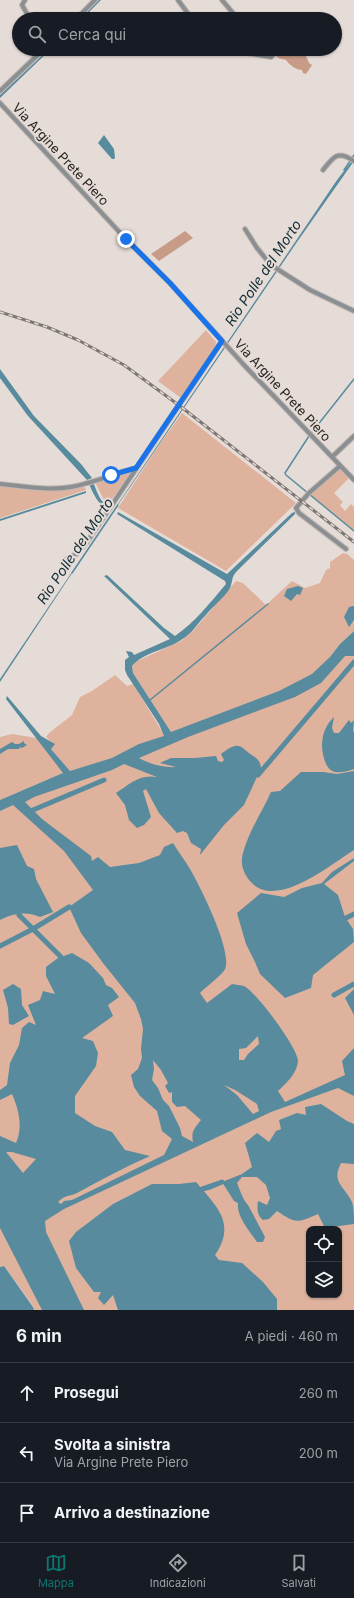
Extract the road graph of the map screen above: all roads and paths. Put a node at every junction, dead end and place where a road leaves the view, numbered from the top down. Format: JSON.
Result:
{"nodes":[{"id":1,"x":25,"y":0,"type":"edge"},
{"id":2,"x":95,"y":0,"type":"edge"},
{"id":3,"x":178,"y":0,"type":"edge"},
{"id":4,"x":222,"y":0,"type":"edge"},
{"id":5,"x":26,"y":12,"type":"edge"},
{"id":6,"x":83,"y":12,"type":"edge"},
{"id":7,"x":187,"y":12,"type":"edge"},
{"id":8,"x":232,"y":12,"type":"edge"},
{"id":9,"x":36,"y":57,"type":"edge"},
{"id":10,"x":0,"y":91,"type":"edge"},
{"id":11,"x":0,"y":104,"type":"edge"},
{"id":12,"x":354,"y":161,"type":"edge"},
{"id":13,"x":323,"y":170,"type":"dead end"},
{"id":14,"x":245,"y":229,"type":"dead end"},
{"id":15,"x":354,"y":311,"type":"edge"},
{"id":16,"x":223,"y":342,"type":"junction"},
{"id":17,"x":354,"y":436,"type":"edge"},
{"id":18,"x":332,"y":457,"type":"junction"},
{"id":19,"x":340,"y":466,"type":"junction"},
{"id":20,"x":136,"y":468,"type":"junction"},
{"id":21,"x":354,"y":480,"type":"edge"},
{"id":22,"x":0,"y":484,"type":"edge"},
{"id":23,"x":346,"y":549,"type":"dead end"},
{"id":24,"x":65,"y":560,"type":"dead end"}],
"edges":[{"from":1,"to":5,"type":"street"},
{"from":2,"to":6,"type":"street"},
{"from":3,"to":7,"type":"street"},
{"from":4,"to":8,"type":"street"},
{"from":9,"to":10,"type":"street"},
{"from":11,"to":16,"type":"street","name":"Via Argine Prete Piero"},
{"from":12,"to":13,"type":"street"},
{"from":14,"to":15,"type":"street"},
{"from":16,"to":18,"type":"street","name":"Via Argine Prete Piero"},
{"from":16,"to":20,"type":"street"},
{"from":17,"to":18,"type":"street"},
{"from":18,"to":19,"type":"street","name":"Via Argine Prete Piero"},
{"from":19,"to":21,"type":"street","name":"Via Argine Prete Piero"},
{"from":19,"to":23,"type":"street"},
{"from":20,"to":22,"type":"street"},
{"from":20,"to":24,"type":"street"}]}
